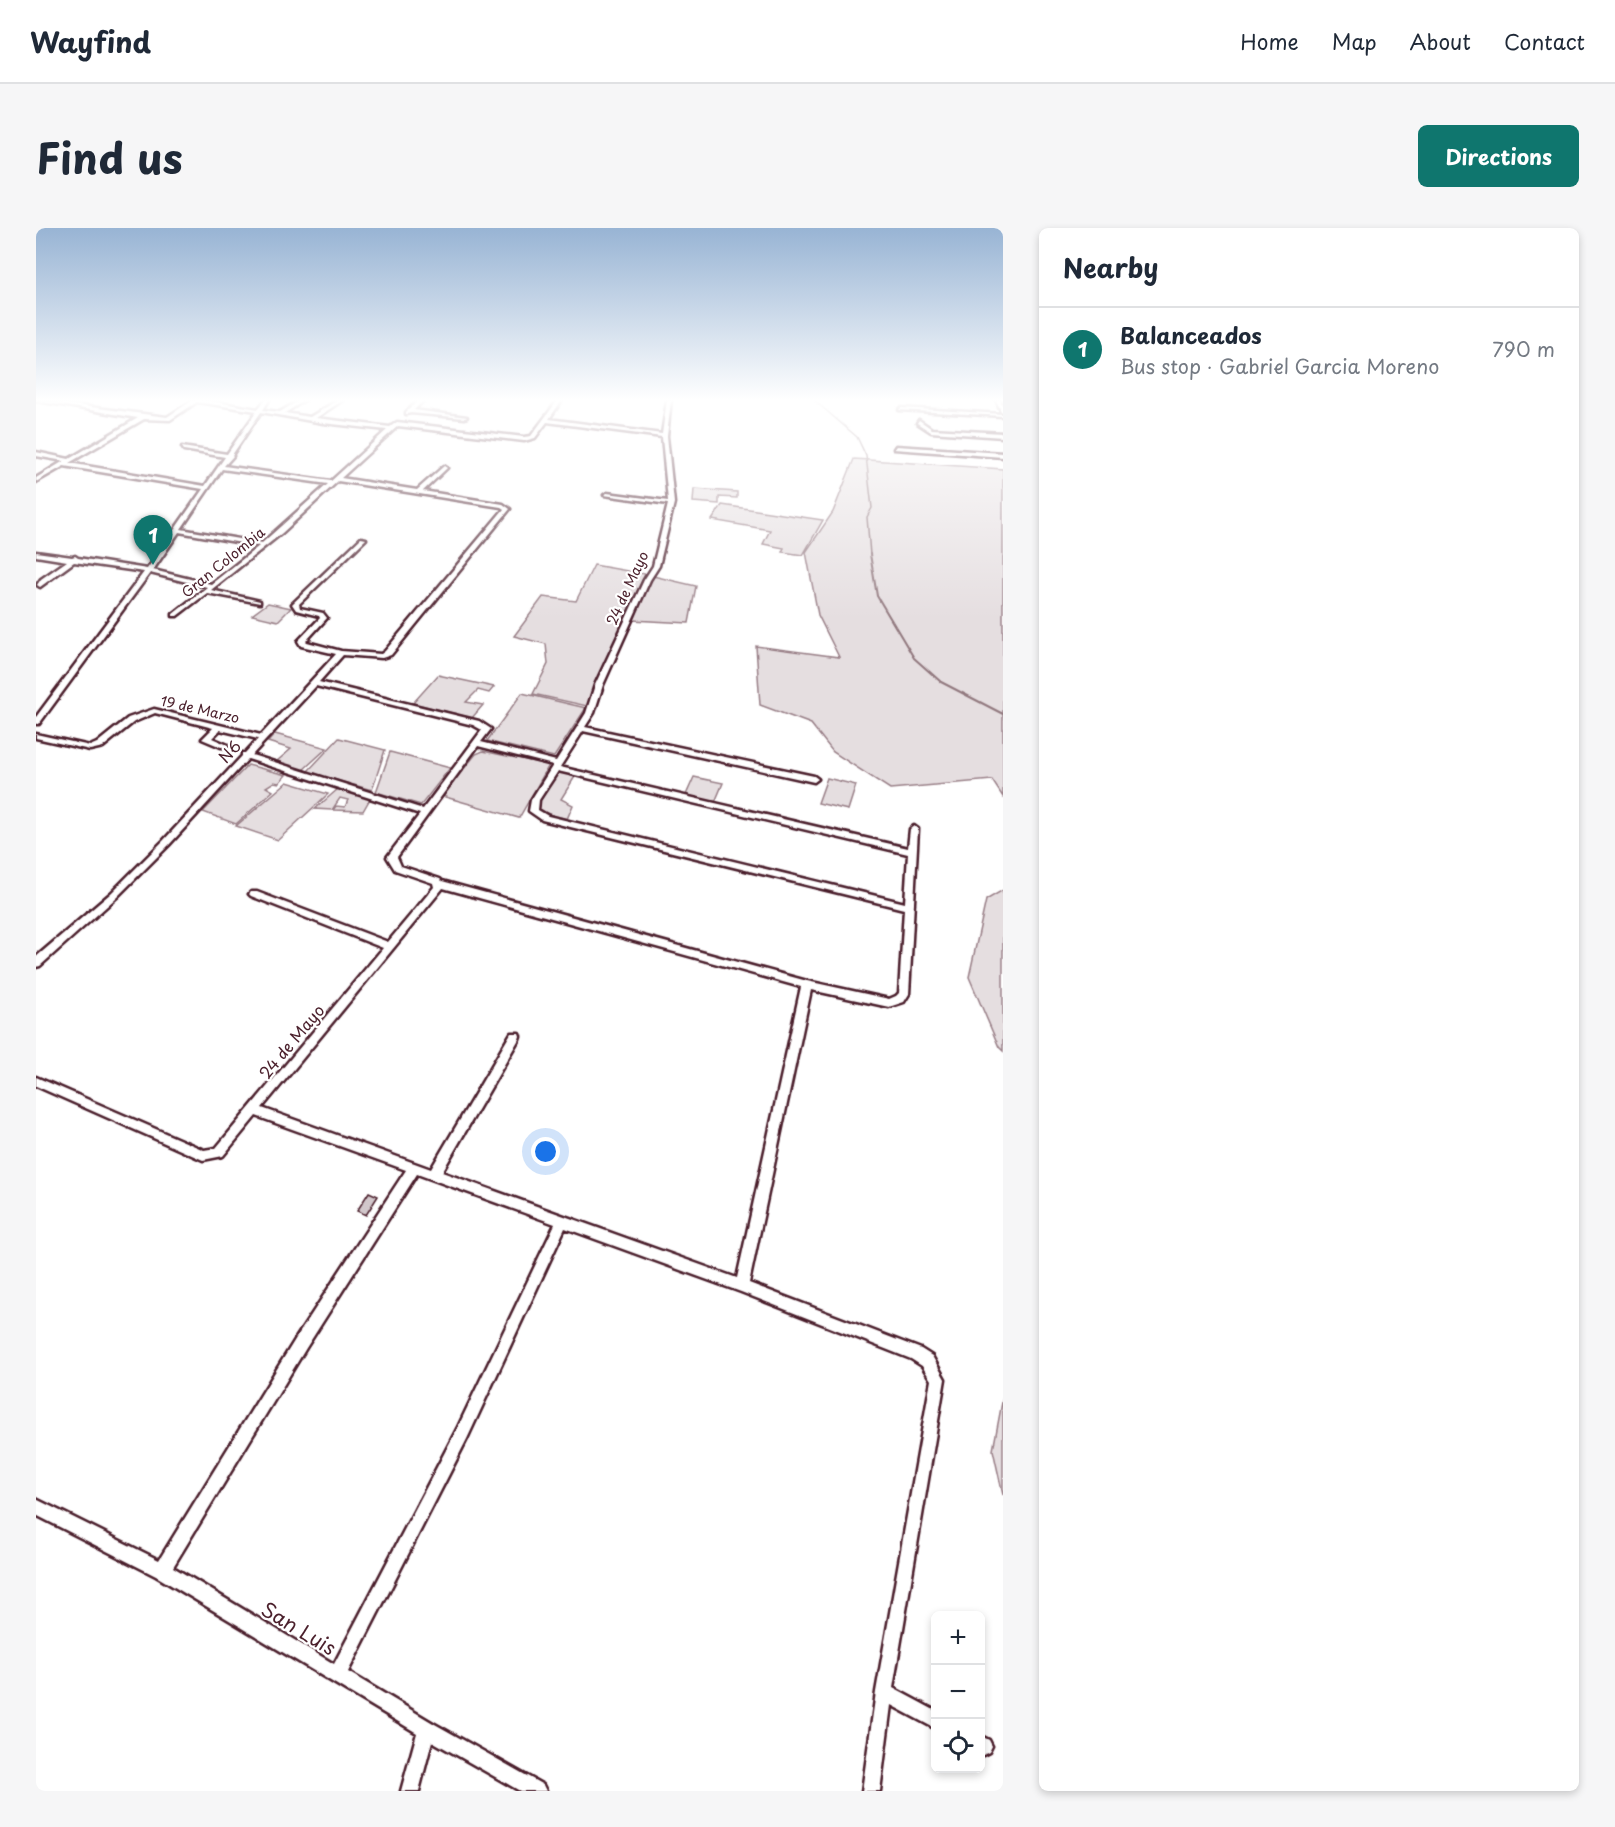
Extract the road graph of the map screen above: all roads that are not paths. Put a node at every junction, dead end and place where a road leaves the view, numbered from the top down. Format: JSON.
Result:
{"nodes":[{"id":1,"x":125,"y":473,"type":"edge"},
{"id":2,"x":218,"y":473,"type":"edge"},
{"id":3,"x":270,"y":473,"type":"edge"},
{"id":4,"x":343,"y":473,"type":"edge"},
{"id":5,"x":439,"y":473,"type":"edge"},
{"id":6,"x":668,"y":473,"type":"edge"},
{"id":7,"x":334,"y":481,"type":"junction"},
{"id":8,"x":207,"y":488,"type":"junction"},
{"id":9,"x":419,"y":492,"type":"junction"},
{"id":10,"x":607,"y":495,"type":"dead end"},
{"id":11,"x":671,"y":503,"type":"junction"},
{"id":12,"x":178,"y":530,"type":"junction"},
{"id":13,"x":363,"y":539,"type":"dead end"},
{"id":14,"x":264,"y":545,"type":"junction"},
{"id":15,"x":36,"y":554,"type":"edge"},
{"id":16,"x":75,"y":558,"type":"junction"},
{"id":17,"x":149,"y":571,"type":"junction"},
{"id":18,"x":40,"y":585,"type":"dead end"},
{"id":19,"x":212,"y":586,"type":"junction"},
{"id":20,"x":206,"y":591,"type":"junction"},
{"id":21,"x":258,"y":602,"type":"dead end"},
{"id":22,"x":175,"y":615,"type":"dead end"},
{"id":23,"x":341,"y":653,"type":"junction"},
{"id":24,"x":314,"y":683,"type":"junction"},
{"id":25,"x":36,"y":722,"type":"edge"},
{"id":26,"x":219,"y":727,"type":"junction"},
{"id":27,"x":581,"y":728,"type":"junction"},
{"id":28,"x":36,"y":736,"type":"edge"},
{"id":29,"x":262,"y":738,"type":"junction"},
{"id":30,"x":478,"y":744,"type":"junction"},
{"id":31,"x":224,"y":745,"type":"dead end"},
{"id":32,"x":245,"y":755,"type":"junction"},
{"id":33,"x":556,"y":768,"type":"junction"},
{"id":34,"x":814,"y":779,"type":"dead end"},
{"id":35,"x":424,"y":812,"type":"junction"},
{"id":36,"x":914,"y":829,"type":"dead end"},
{"id":37,"x":911,"y":852,"type":"junction"},
{"id":38,"x":440,"y":884,"type":"junction"},
{"id":39,"x":254,"y":894,"type":"dead end"},
{"id":40,"x":909,"y":907,"type":"junction"},
{"id":41,"x":389,"y":946,"type":"junction"},
{"id":42,"x":36,"y":963,"type":"edge"},
{"id":43,"x":807,"y":985,"type":"junction"},
{"id":44,"x":515,"y":1036,"type":"dead end"},
{"id":45,"x":36,"y":1081,"type":"edge"},
{"id":46,"x":254,"y":1110,"type":"junction"},
{"id":47,"x":414,"y":1168,"type":"junction"},
{"id":48,"x":433,"y":1176,"type":"junction"},
{"id":49,"x":562,"y":1222,"type":"junction"},
{"id":50,"x":742,"y":1286,"type":"junction"},
{"id":51,"x":36,"y":1507,"type":"edge"},
{"id":52,"x":162,"y":1570,"type":"junction"},
{"id":53,"x":337,"y":1675,"type":"junction"},
{"id":54,"x":884,"y":1692,"type":"junction"},
{"id":55,"x":934,"y":1719,"type":"edge"},
{"id":56,"x":427,"y":1730,"type":"junction"},
{"id":57,"x":410,"y":1791,"type":"edge"},
{"id":58,"x":537,"y":1791,"type":"edge"},
{"id":59,"x":871,"y":1791,"type":"edge"}],
"edges":[{"from":1,"to":8,"type":"street"},
{"from":2,"to":8,"type":"street"},
{"from":3,"to":7,"type":"street"},
{"from":4,"to":7,"type":"street","name":"Gran Colombia"},
{"from":5,"to":9,"type":"street"},
{"from":6,"to":11,"type":"street","name":"24 de Mayo"},
{"from":7,"to":9,"type":"street"},
{"from":7,"to":14,"type":"street","name":"Gran Colombia"},
{"from":8,"to":12,"type":"street"},
{"from":9,"to":23,"type":"street"},
{"from":10,"to":11,"type":"street"},
{"from":11,"to":27,"type":"street","name":"24 de Mayo"},
{"from":12,"to":14,"type":"street"},
{"from":12,"to":17,"type":"street"},
{"from":13,"to":23,"type":"street"},
{"from":14,"to":19,"type":"street","name":"Gran Colombia"},
{"from":15,"to":16,"type":"street"},
{"from":16,"to":17,"type":"street"},
{"from":16,"to":18,"type":"street"},
{"from":17,"to":19,"type":"street"},
{"from":17,"to":25,"type":"street"},
{"from":19,"to":20,"type":"street","name":"Gran Colombia"},
{"from":20,"to":21,"type":"street"},
{"from":20,"to":22,"type":"street","name":"Gran Colombia"},
{"from":23,"to":24,"type":"street","name":"N6"},
{"from":24,"to":29,"type":"street","name":"N6"},
{"from":24,"to":30,"type":"street"},
{"from":26,"to":28,"type":"street","name":"19 de Marzo"},
{"from":26,"to":29,"type":"street","name":"19 de Marzo"},
{"from":26,"to":31,"type":"street"},
{"from":27,"to":33,"type":"street","name":"24 de Mayo"},
{"from":27,"to":34,"type":"street"},
{"from":29,"to":32,"type":"street","name":"N6"},
{"from":30,"to":33,"type":"street"},
{"from":30,"to":35,"type":"street"},
{"from":32,"to":35,"type":"street"},
{"from":32,"to":42,"type":"street","name":"N6"},
{"from":33,"to":37,"type":"street"},
{"from":33,"to":40,"type":"street","name":"24 de Mayo"},
{"from":35,"to":38,"type":"street"},
{"from":36,"to":37,"type":"street"},
{"from":37,"to":40,"type":"street"},
{"from":38,"to":41,"type":"street","name":"24 de Mayo"},
{"from":38,"to":43,"type":"street"},
{"from":39,"to":41,"type":"street"},
{"from":40,"to":43,"type":"street"},
{"from":41,"to":46,"type":"street","name":"24 de Mayo"},
{"from":43,"to":50,"type":"street"},
{"from":44,"to":48,"type":"street"},
{"from":45,"to":46,"type":"street","name":"24 de Mayo"},
{"from":46,"to":47,"type":"street"},
{"from":47,"to":48,"type":"street"},
{"from":47,"to":52,"type":"street"},
{"from":48,"to":49,"type":"street"},
{"from":49,"to":50,"type":"street"},
{"from":49,"to":53,"type":"street"},
{"from":50,"to":54,"type":"street"},
{"from":51,"to":52,"type":"street","name":"San Luis"},
{"from":52,"to":53,"type":"street","name":"San Luis"},
{"from":53,"to":56,"type":"street","name":"San Luis"},
{"from":54,"to":55,"type":"street"},
{"from":54,"to":59,"type":"street"},
{"from":56,"to":57,"type":"street"},
{"from":56,"to":58,"type":"street","name":"San Luis"}]}
